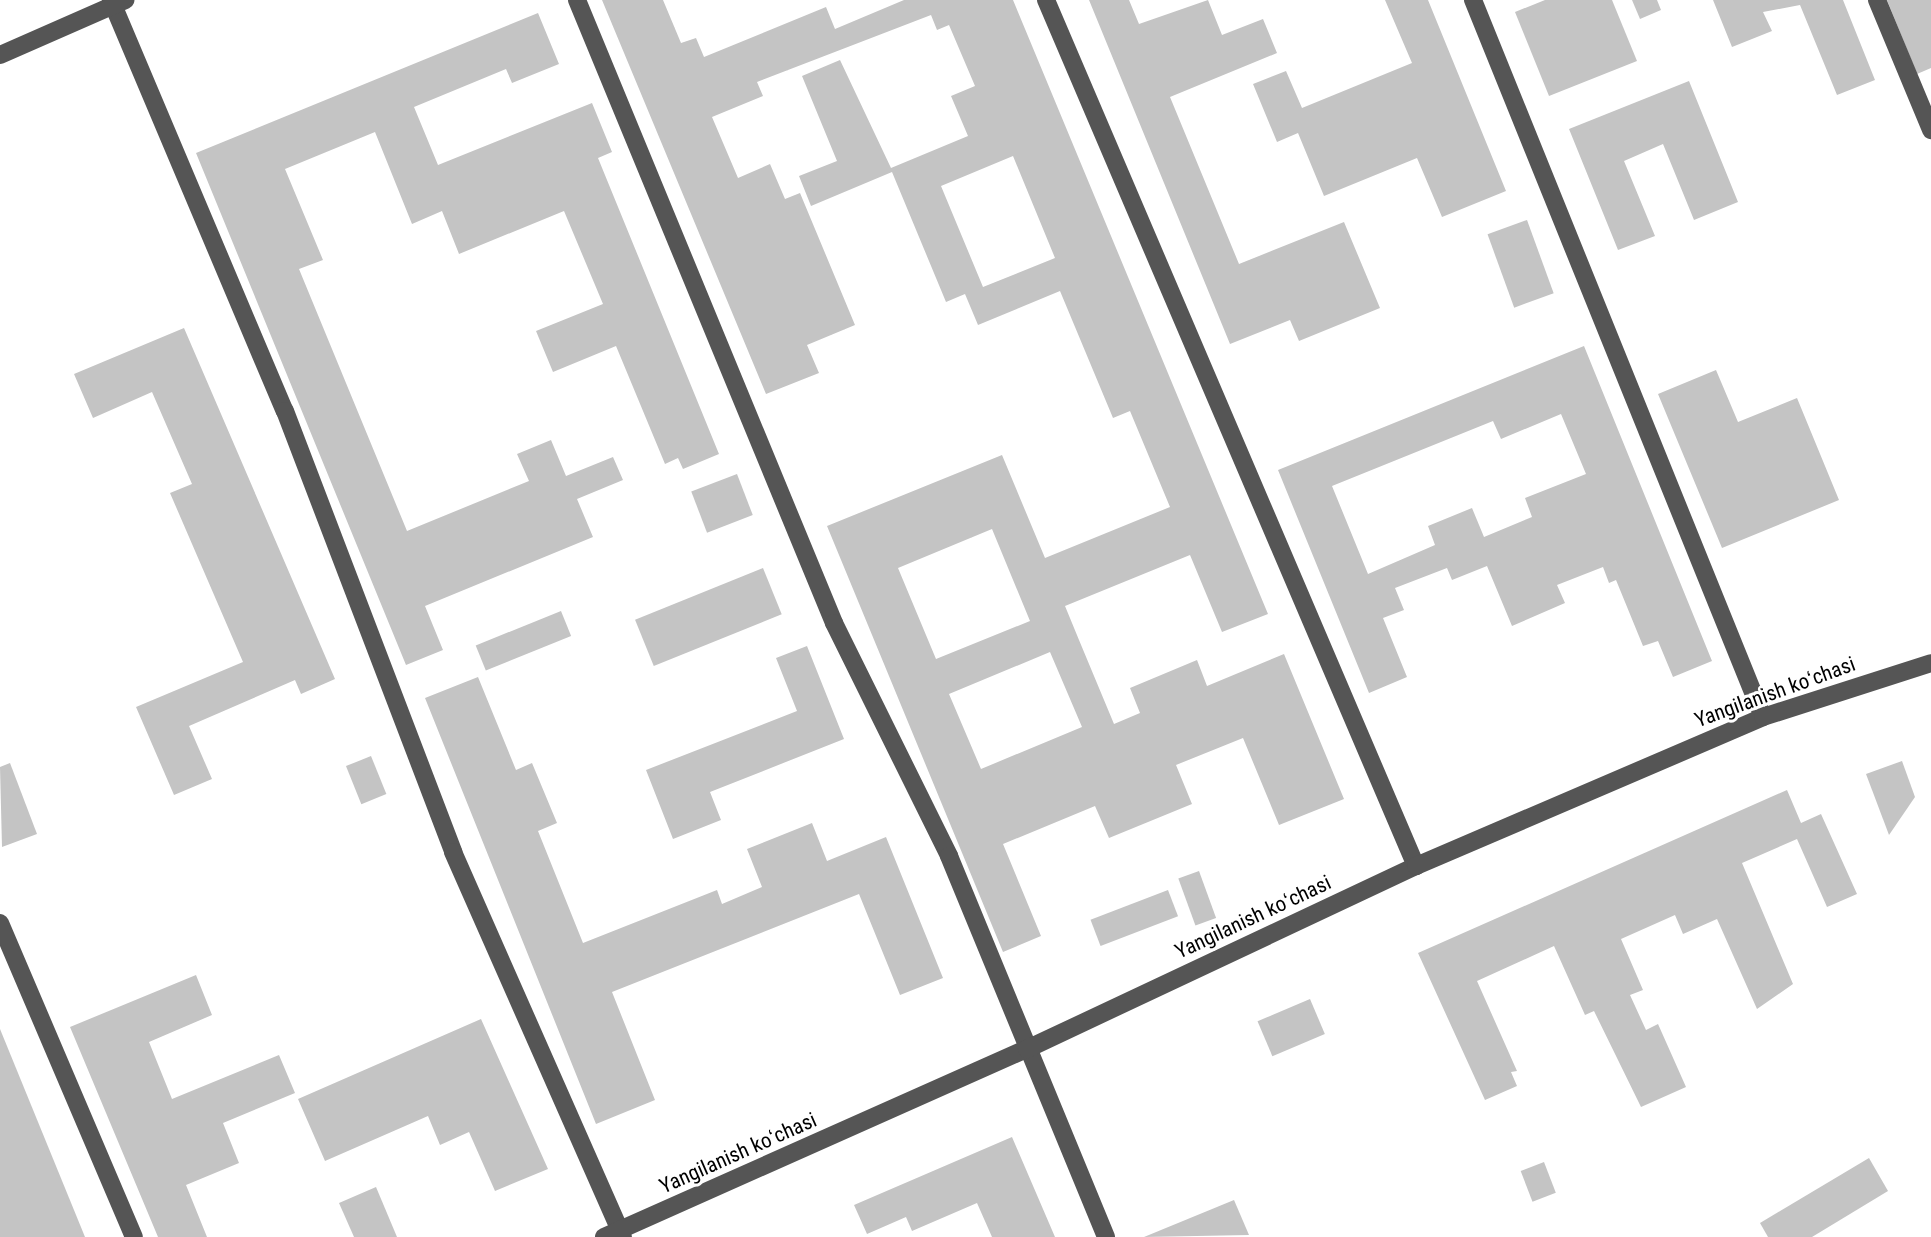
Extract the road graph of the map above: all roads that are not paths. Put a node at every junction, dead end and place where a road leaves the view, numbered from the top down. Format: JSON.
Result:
{"nodes":[{"id":1,"x":578,"y":0,"type":"edge"},
{"id":2,"x":1046,"y":0,"type":"edge"},
{"id":3,"x":1473,"y":0,"type":"edge"},
{"id":4,"x":1877,"y":0,"type":"edge"},
{"id":5,"x":117,"y":2,"type":"edge"},
{"id":6,"x":0,"y":55,"type":"edge"},
{"id":7,"x":1931,"y":130,"type":"edge"},
{"id":8,"x":1931,"y":663,"type":"edge"},
{"id":9,"x":1763,"y":717,"type":"junction"},
{"id":10,"x":1416,"y":866,"type":"junction"},
{"id":11,"x":0,"y":923,"type":"edge"},
{"id":12,"x":1027,"y":1049,"type":"junction"},
{"id":13,"x":616,"y":1235,"type":"edge"},
{"id":14,"x":134,"y":1237,"type":"edge"},
{"id":15,"x":1106,"y":1237,"type":"edge"}],
"edges":[{"from":1,"to":12,"type":"street"},
{"from":2,"to":10,"type":"street"},
{"from":3,"to":9,"type":"street"},
{"from":4,"to":7,"type":"street"},
{"from":5,"to":6,"type":"street"},
{"from":5,"to":13,"type":"street"},
{"from":8,"to":9,"type":"street","name":"Yangilanish koʻchasi"},
{"from":9,"to":10,"type":"street","name":"Yangilanish koʻchasi"},
{"from":10,"to":12,"type":"street","name":"Yangilanish koʻchasi"},
{"from":11,"to":14,"type":"street"},
{"from":12,"to":13,"type":"street","name":"Yangilanish koʻchasi"},
{"from":12,"to":15,"type":"street"}]}
